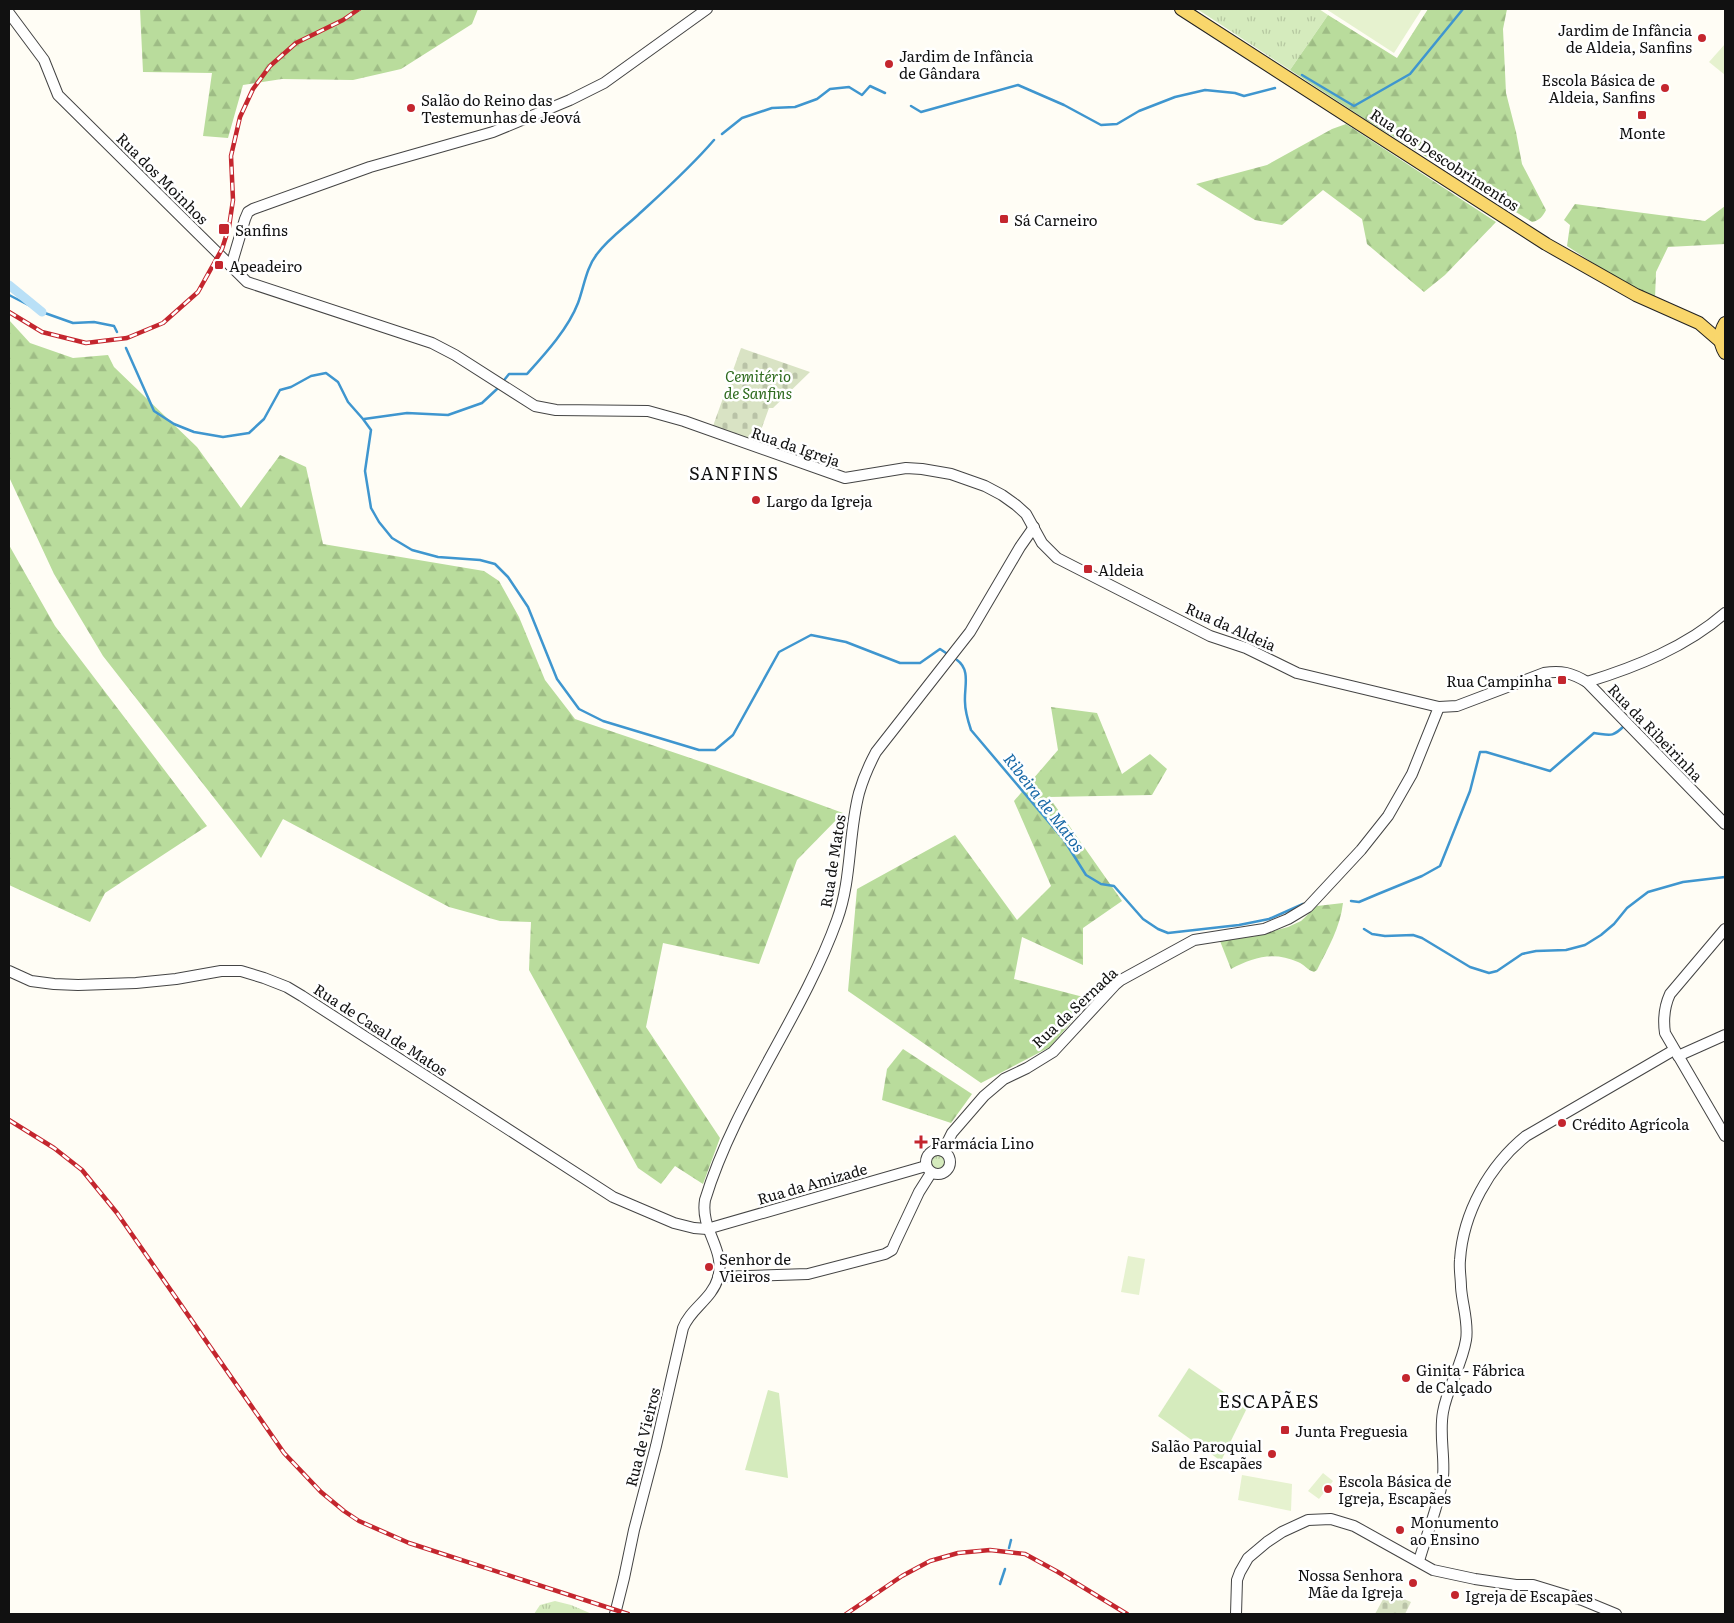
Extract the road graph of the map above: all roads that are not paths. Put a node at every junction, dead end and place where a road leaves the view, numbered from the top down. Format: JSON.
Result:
{"nodes":[{"id":1,"x":707,"y":9,"type":"edge"},
{"id":2,"x":1181,"y":9,"type":"edge"},
{"id":3,"x":9,"y":12,"type":"edge"},
{"id":4,"x":231,"y":266,"type":"junction"},
{"id":5,"x":1725,"y":322,"type":"edge"},
{"id":6,"x":1699,"y":323,"type":"junction"},
{"id":7,"x":1723,"y":347,"type":"edge"},
{"id":8,"x":535,"y":406,"type":"joint"},
{"id":9,"x":1034,"y":527,"type":"junction"},
{"id":10,"x":1042,"y":543,"type":"junction"},
{"id":11,"x":1020,"y":547,"type":"junction"},
{"id":12,"x":1725,"y":613,"type":"edge"},
{"id":13,"x":1587,"y":682,"type":"junction"},
{"id":14,"x":1439,"y":708,"type":"junction"},
{"id":15,"x":1725,"y":824,"type":"edge"},
{"id":16,"x":1725,"y":929,"type":"edge"},
{"id":17,"x":9,"y":972,"type":"edge"},
{"id":18,"x":1725,"y":1035,"type":"edge"},
{"id":19,"x":1676,"y":1053,"type":"junction"},
{"id":20,"x":1725,"y":1136,"type":"edge"},
{"id":21,"x":943,"y":1151,"type":"junction"},
{"id":22,"x":929,"y":1169,"type":"junction"},
{"id":23,"x":707,"y":1229,"type":"junction"},
{"id":24,"x":718,"y":1277,"type":"junction"},
{"id":25,"x":1419,"y":1562,"type":"junction"},
{"id":26,"x":615,"y":1614,"type":"edge"},
{"id":27,"x":1236,"y":1614,"type":"edge"},
{"id":28,"x":1616,"y":1614,"type":"edge"}],
"edges":[{"from":1,"to":4,"type":"street"},
{"from":2,"to":6,"type":"main road","name":"Rua dos Descobrimentos"},
{"from":3,"to":4,"type":"street","name":"Rua dos Moinhos"},
{"from":4,"to":8,"type":"street","name":"Rua dos Moinhos"},
{"from":5,"to":6,"type":"main road","name":"Rua dos Descobrimentos"},
{"from":5,"to":7,"type":"main road","name":"Rua dos Descobrimentos"},
{"from":6,"to":7,"type":"main road","name":"Rua dos Descobrimentos"},
{"from":8,"to":9,"type":"street","name":"Rua da Igreja"},
{"from":9,"to":10,"type":"street","name":"Rua da Aldeia"},
{"from":9,"to":11,"type":"street","name":"Rua de Matos"},
{"from":10,"to":11,"type":"street"},
{"from":10,"to":14,"type":"street","name":"Rua da Aldeia"},
{"from":11,"to":23,"type":"street","name":"Rua de Matos"},
{"from":12,"to":13,"type":"street"},
{"from":13,"to":14,"type":"street"},
{"from":13,"to":15,"type":"street","name":"Rua da Ribeirinha"},
{"from":14,"to":21,"type":"street","name":"Rua da Sernada"},
{"from":16,"to":19,"type":"street"},
{"from":17,"to":23,"type":"street","name":"Rua de Casal de Matos"},
{"from":18,"to":19,"type":"street"},
{"from":19,"to":20,"type":"street"},
{"from":19,"to":25,"type":"street"},
{"from":21,"to":22,"type":"street"},
{"from":21,"to":22,"type":"street"},
{"from":22,"to":23,"type":"street","name":"Rua da Amizade"},
{"from":22,"to":24,"type":"street"},
{"from":23,"to":24,"type":"street"},
{"from":24,"to":26,"type":"street","name":"Rua de Vieiros"},
{"from":25,"to":27,"type":"street"},
{"from":25,"to":28,"type":"street"}]}
